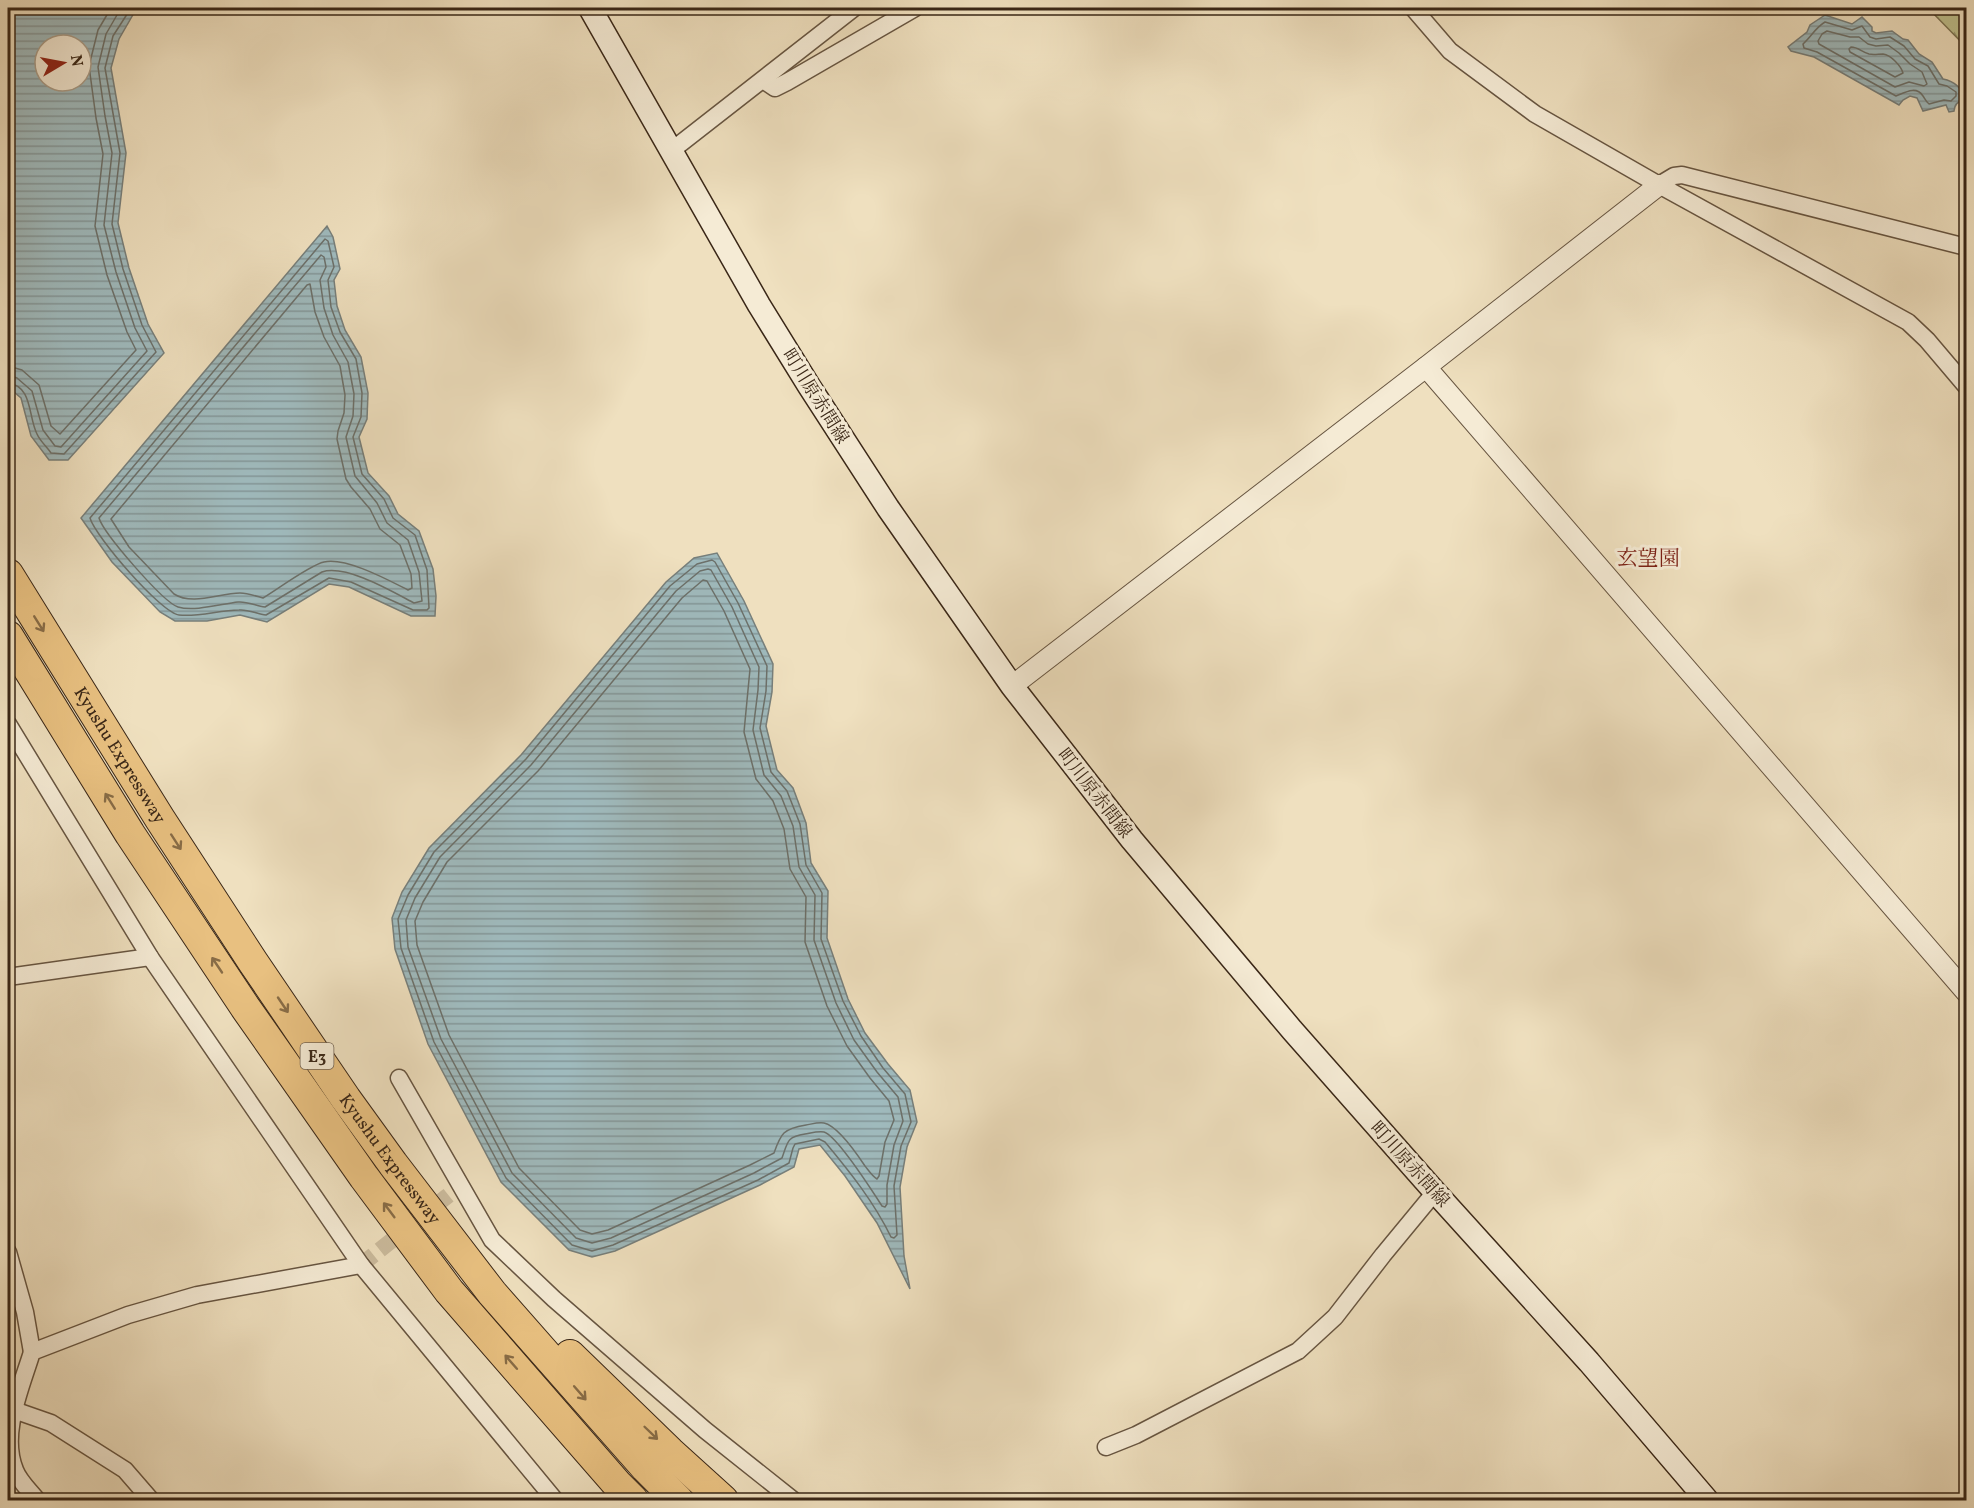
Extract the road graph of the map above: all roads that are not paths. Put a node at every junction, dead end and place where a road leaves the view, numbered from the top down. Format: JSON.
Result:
{"nodes":[{"id":1,"x":590,"y":8,"type":"edge"},
{"id":2,"x":854,"y":8,"type":"edge"},
{"id":3,"x":915,"y":8,"type":"edge"},
{"id":4,"x":1413,"y":8,"type":"edge"},
{"id":5,"x":763,"y":80,"type":"junction"},
{"id":6,"x":671,"y":151,"type":"junction"},
{"id":7,"x":1659,"y":185,"type":"junction"},
{"id":8,"x":1966,"y":247,"type":"edge"},
{"id":9,"x":1426,"y":367,"type":"junction"},
{"id":10,"x":1966,"y":386,"type":"edge"},
{"id":11,"x":8,"y":574,"type":"edge"},
{"id":12,"x":8,"y":636,"type":"edge"},
{"id":13,"x":1012,"y":686,"type":"junction"},
{"id":14,"x":8,"y":724,"type":"edge"},
{"id":15,"x":150,"y":957,"type":"junction"},
{"id":16,"x":8,"y":977,"type":"edge"},
{"id":17,"x":1966,"y":992,"type":"edge"},
{"id":18,"x":399,"y":1078,"type":"dead end"},
{"id":19,"x":393,"y":1164,"type":"junction"},
{"id":20,"x":1435,"y":1192,"type":"junction"},
{"id":21,"x":8,"y":1252,"type":"edge"},
{"id":22,"x":361,"y":1265,"type":"junction"},
{"id":23,"x":32,"y":1352,"type":"junction"},
{"id":24,"x":11,"y":1410,"type":"edge"},
{"id":25,"x":1106,"y":1447,"type":"dead end"},
{"id":26,"x":1699,"y":1498,"type":"edge"},
{"id":27,"x":37,"y":1500,"type":"edge"},
{"id":28,"x":151,"y":1500,"type":"edge"},
{"id":29,"x":555,"y":1500,"type":"edge"},
{"id":30,"x":633,"y":1500,"type":"edge"},
{"id":31,"x":678,"y":1500,"type":"edge"},
{"id":32,"x":723,"y":1500,"type":"edge"},
{"id":33,"x":793,"y":1500,"type":"edge"}],
"edges":[{"from":1,"to":6,"type":"main road","name":"町川原赤間線"},
{"from":2,"to":5,"type":"street"},
{"from":3,"to":5,"type":"street"},
{"from":4,"to":7,"type":"street"},
{"from":5,"to":6,"type":"street"},
{"from":6,"to":13,"type":"main road","name":"町川原赤間線"},
{"from":7,"to":8,"type":"street"},
{"from":7,"to":9,"type":"street"},
{"from":7,"to":10,"type":"street"},
{"from":9,"to":13,"type":"street"},
{"from":9,"to":17,"type":"street"},
{"from":11,"to":19,"type":"highway","name":"Kyushu Expressway","number":"E3","one_way":true},
{"from":30,"to":12,"type":"highway","name":"Kyushu Expressway","number":"E3","one_way":true},
{"from":13,"to":20,"type":"main road","name":"町川原赤間線"},
{"from":14,"to":15,"type":"street"},
{"from":15,"to":16,"type":"street"},
{"from":15,"to":22,"type":"street"},
{"from":18,"to":33,"type":"street"},
{"from":19,"to":31,"type":"highway","name":"Kyushu Expressway","number":"E3","one_way":true},
{"from":19,"to":32,"type":"highway","one_way":true},
{"from":20,"to":25,"type":"street"},
{"from":20,"to":26,"type":"main road","name":"町川原赤間線"},
{"from":21,"to":23,"type":"street"},
{"from":22,"to":23,"type":"street"},
{"from":22,"to":29,"type":"street"},
{"from":23,"to":24,"type":"street"},
{"from":24,"to":27,"type":"street"},
{"from":24,"to":28,"type":"street"}]}
